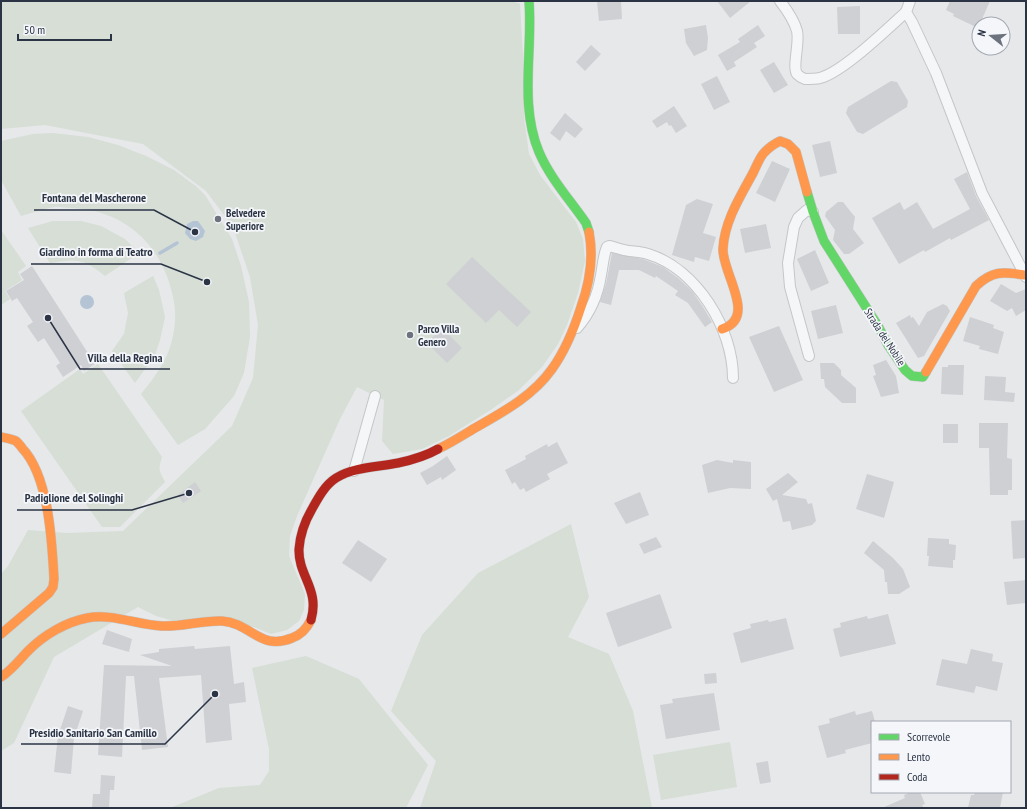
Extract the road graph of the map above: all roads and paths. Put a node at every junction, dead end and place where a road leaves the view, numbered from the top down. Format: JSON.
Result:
{"nodes":[{"id":1,"x":529,"y":1,"type":"edge"},
{"id":2,"x":780,"y":1,"type":"edge"},
{"id":3,"x":910,"y":1,"type":"edge"},
{"id":4,"x":906,"y":12,"type":"junction"},
{"id":5,"x":813,"y":212,"type":"junction"},
{"id":6,"x":1025,"y":276,"type":"edge"},
{"id":7,"x":722,"y":329,"type":"junction"},
{"id":8,"x":572,"y":334,"type":"junction"},
{"id":9,"x":809,"y":356,"type":"dead end"},
{"id":10,"x":732,"y":378,"type":"dead end"},
{"id":11,"x":375,"y":396,"type":"dead end"},
{"id":12,"x":1,"y":437,"type":"edge"},
{"id":13,"x":354,"y":471,"type":"junction"},
{"id":14,"x":1,"y":634,"type":"edge"},
{"id":15,"x":1,"y":677,"type":"edge"}],
"edges":[{"from":1,"to":8,"type":"street"},
{"from":2,"to":4,"type":"street"},
{"from":3,"to":4,"type":"street"},
{"from":4,"to":6,"type":"street","name":"Strada del Nobile"},
{"from":5,"to":6,"type":"street","name":"Strada del Nobile"},
{"from":5,"to":7,"type":"street","name":"Strada del Nobile"},
{"from":5,"to":9,"type":"street"},
{"from":7,"to":8,"type":"street"},
{"from":7,"to":10,"type":"street"},
{"from":8,"to":13,"type":"street"},
{"from":11,"to":13,"type":"street"},
{"from":12,"to":14,"type":"street"},
{"from":13,"to":15,"type":"street"}]}
